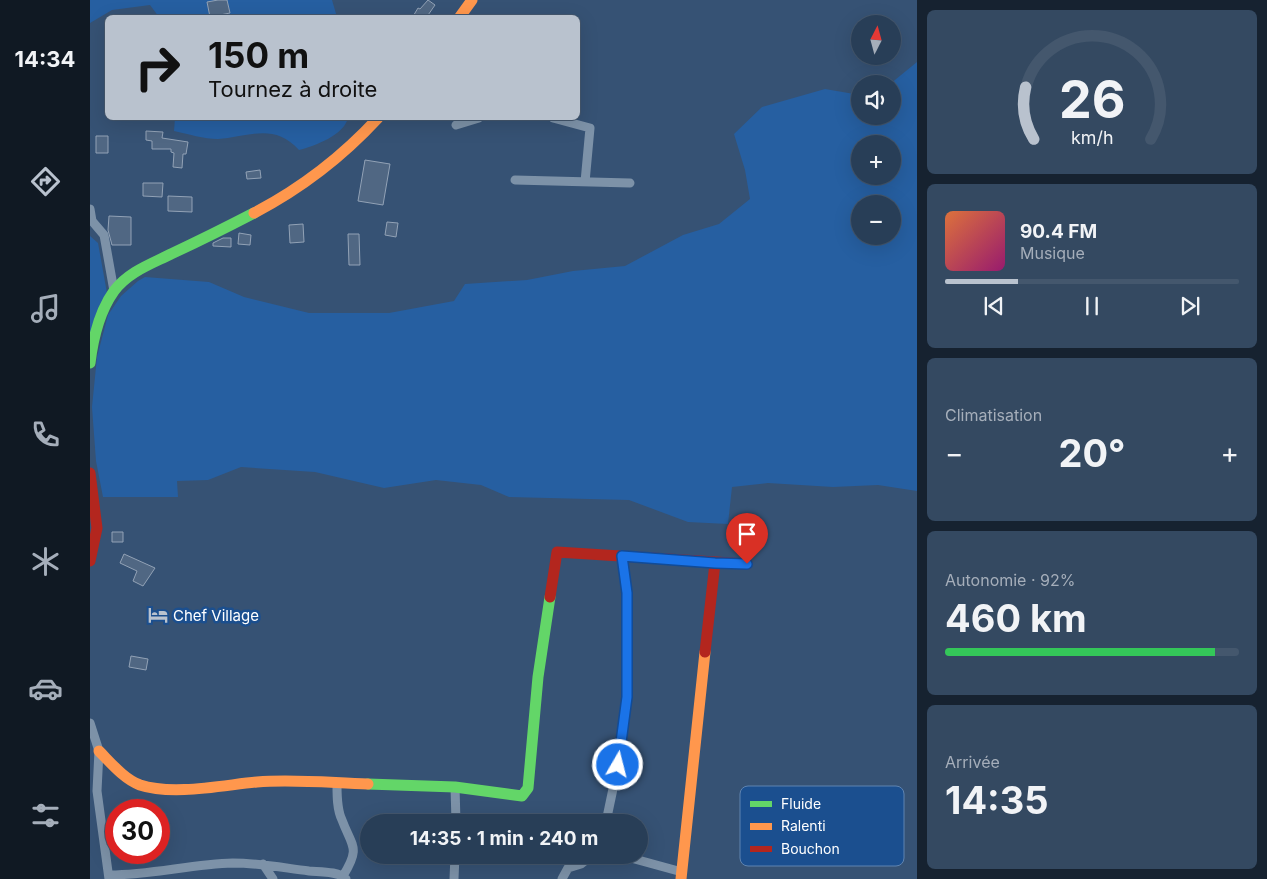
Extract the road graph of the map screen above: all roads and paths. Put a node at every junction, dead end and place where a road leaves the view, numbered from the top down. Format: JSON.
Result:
{"nodes":[{"id":1,"x":461,"y":0,"type":"edge"},
{"id":2,"x":472,"y":0,"type":"edge"},
{"id":3,"x":461,"y":15,"type":"edge"},
{"id":4,"x":376,"y":120,"type":"edge"},
{"id":5,"x":471,"y":120,"type":"edge"},
{"id":6,"x":560,"y":120,"type":"edge"},
{"id":7,"x":456,"y":124,"type":"dead end"},
{"id":8,"x":516,"y":180,"type":"dead end"},
{"id":9,"x":584,"y":182,"type":"junction"},
{"id":10,"x":630,"y":182,"type":"dead end"},
{"id":11,"x":90,"y":209,"type":"edge"},
{"id":12,"x":114,"y":291,"type":"junction"},
{"id":13,"x":90,"y":363,"type":"edge"},
{"id":14,"x":90,"y":473,"type":"edge"},
{"id":15,"x":622,"y":556,"type":"junction"},
{"id":16,"x":90,"y":561,"type":"edge"},
{"id":17,"x":715,"y":563,"type":"junction"},
{"id":18,"x":747,"y":564,"type":"dead end"},
{"id":19,"x":90,"y":723,"type":"edge"},
{"id":20,"x":98,"y":751,"type":"junction"},
{"id":21,"x":337,"y":785,"type":"junction"},
{"id":22,"x":455,"y":787,"type":"junction"},
{"id":23,"x":456,"y":814,"type":"edge"},
{"id":24,"x":608,"y":814,"type":"edge"},
{"id":25,"x":263,"y":864,"type":"junction"},
{"id":26,"x":455,"y":864,"type":"edge"},
{"id":27,"x":581,"y":864,"type":"edge"},
{"id":28,"x":647,"y":864,"type":"edge"},
{"id":29,"x":682,"y":876,"type":"edge"},
{"id":30,"x":109,"y":877,"type":"edge"},
{"id":31,"x":345,"y":877,"type":"edge"},
{"id":32,"x":273,"y":879,"type":"edge"},
{"id":33,"x":454,"y":879,"type":"edge"},
{"id":34,"x":562,"y":879,"type":"edge"}],
"edges":[{"from":1,"to":3,"type":"street"},
{"from":2,"to":3,"type":"street"},
{"from":4,"to":12,"type":"street"},
{"from":5,"to":7,"type":"street"},
{"from":6,"to":9,"type":"street"},
{"from":8,"to":9,"type":"street"},
{"from":9,"to":10,"type":"street"},
{"from":11,"to":12,"type":"street"},
{"from":12,"to":13,"type":"street"},
{"from":14,"to":16,"type":"street"},
{"from":15,"to":17,"type":"street"},
{"from":15,"to":22,"type":"street"},
{"from":15,"to":24,"type":"street"},
{"from":17,"to":18,"type":"street"},
{"from":17,"to":29,"type":"street"},
{"from":19,"to":20,"type":"street"},
{"from":20,"to":21,"type":"street"},
{"from":20,"to":30,"type":"street"},
{"from":21,"to":22,"type":"street"},
{"from":21,"to":31,"type":"street"},
{"from":22,"to":23,"type":"street"},
{"from":25,"to":30,"type":"street"},
{"from":25,"to":31,"type":"street"},
{"from":25,"to":32,"type":"street"},
{"from":26,"to":33,"type":"street"},
{"from":27,"to":34,"type":"street"},
{"from":28,"to":29,"type":"street"}]}
